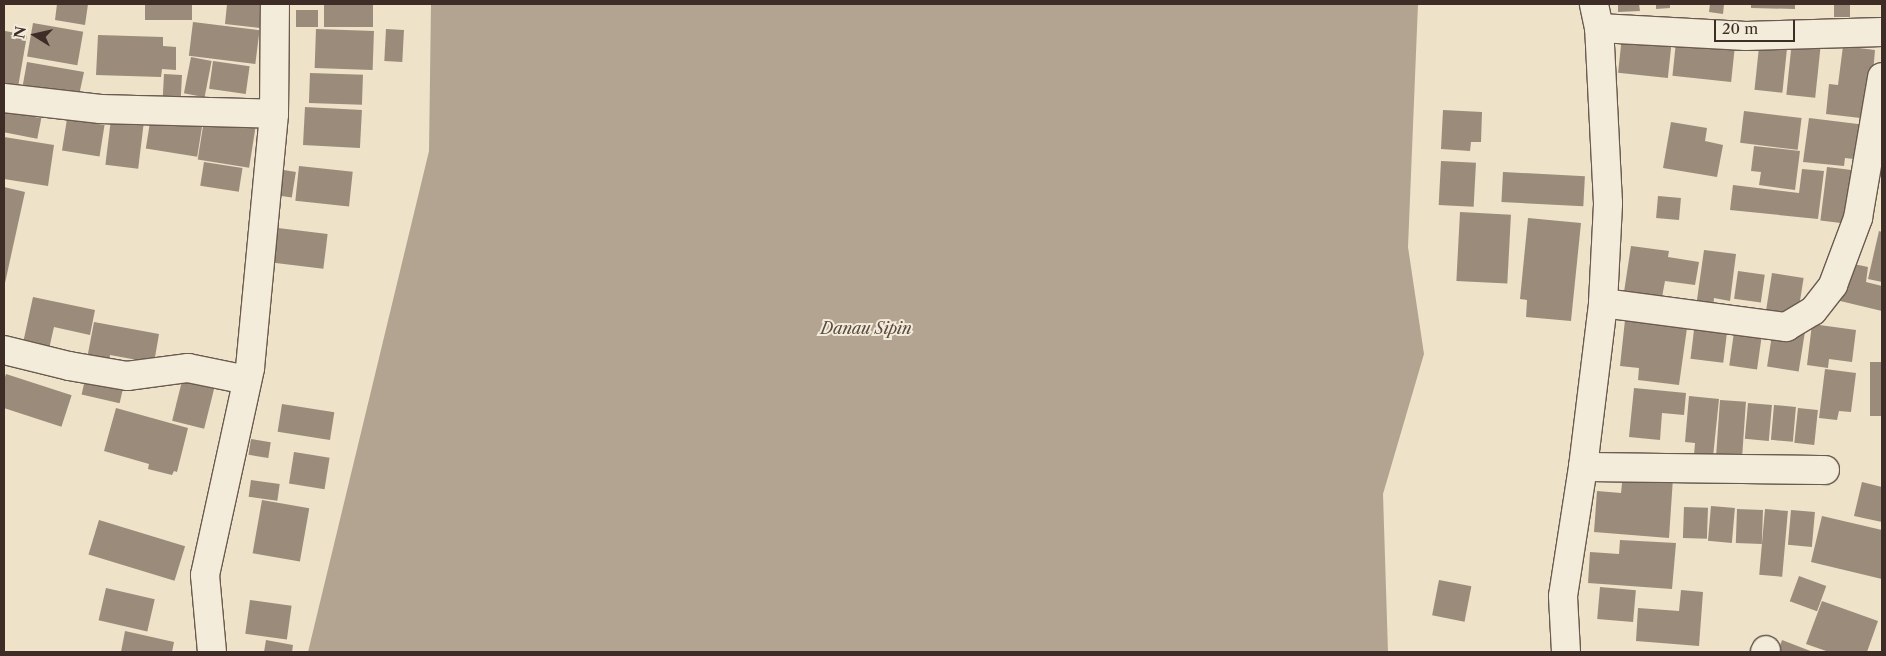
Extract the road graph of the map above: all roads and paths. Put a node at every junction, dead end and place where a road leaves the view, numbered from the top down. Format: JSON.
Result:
{"nodes":[{"id":1,"x":275,"y":4,"type":"edge"},
{"id":2,"x":1596,"y":16,"type":"edge"},
{"id":3,"x":1882,"y":32,"type":"edge"},
{"id":4,"x":1882,"y":77,"type":"edge"},
{"id":5,"x":4,"y":98,"type":"edge"},
{"id":6,"x":274,"y":114,"type":"junction"},
{"id":7,"x":1603,"y":303,"type":"junction"},
{"id":8,"x":4,"y":350,"type":"edge"},
{"id":9,"x":247,"y":380,"type":"junction"},
{"id":10,"x":1583,"y":467,"type":"junction"},
{"id":11,"x":1825,"y":470,"type":"dead end"},
{"id":12,"x":212,"y":652,"type":"edge"},
{"id":13,"x":1566,"y":652,"type":"edge"}],
"edges":[{"from":1,"to":6,"type":"street"},
{"from":2,"to":3,"type":"street"},
{"from":2,"to":7,"type":"street"},
{"from":4,"to":7,"type":"street"},
{"from":5,"to":6,"type":"street"},
{"from":6,"to":9,"type":"street"},
{"from":7,"to":10,"type":"street"},
{"from":8,"to":9,"type":"street"},
{"from":9,"to":12,"type":"street"},
{"from":10,"to":11,"type":"street"},
{"from":10,"to":13,"type":"street"}]}
